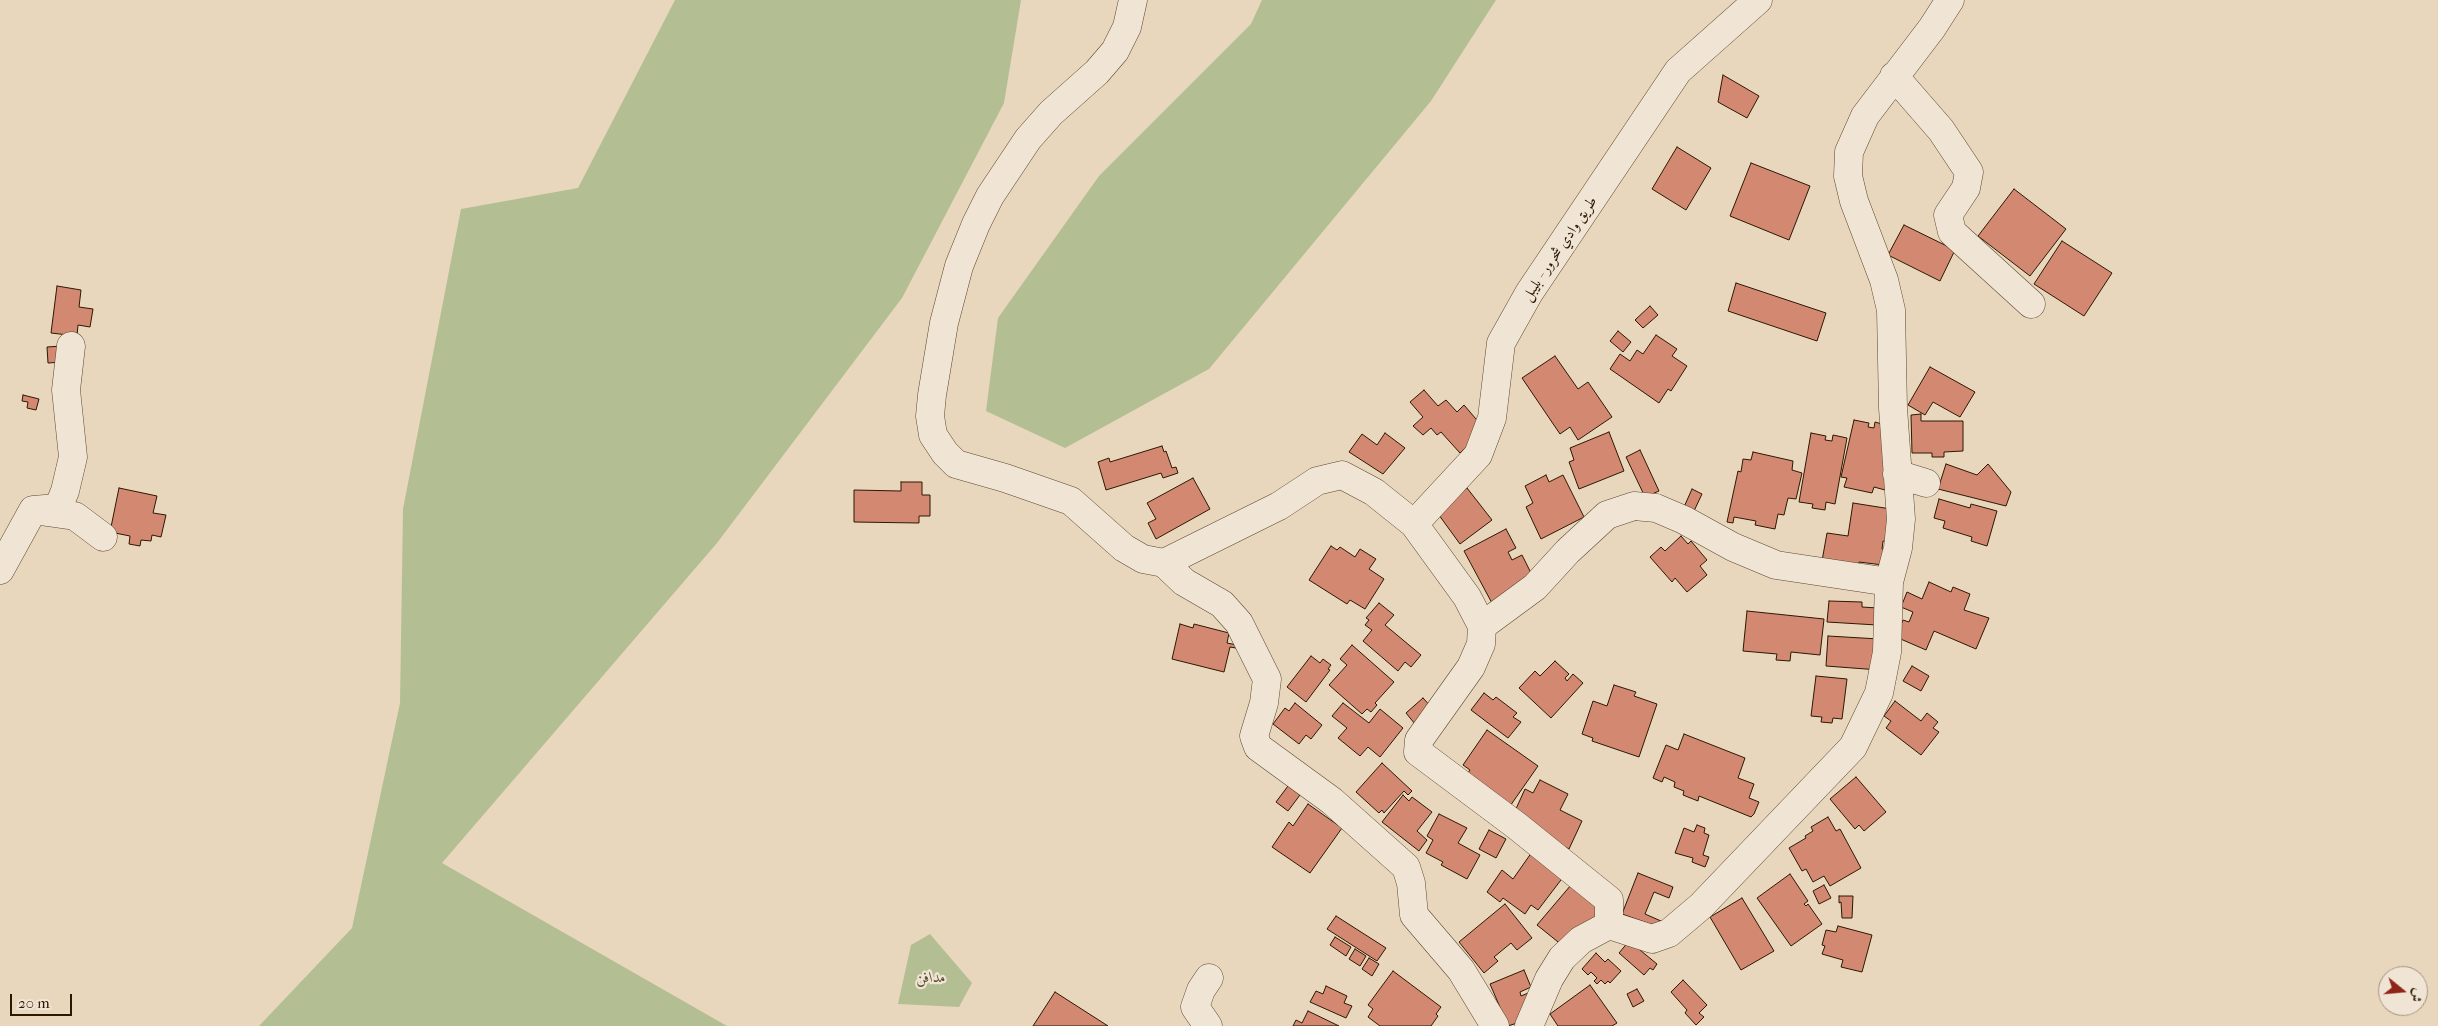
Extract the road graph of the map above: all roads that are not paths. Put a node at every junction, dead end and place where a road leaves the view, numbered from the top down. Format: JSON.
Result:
{"nodes":[{"id":1,"x":1132,"y":0,"type":"edge"},
{"id":2,"x":1758,"y":0,"type":"edge"},
{"id":3,"x":1950,"y":0,"type":"edge"},
{"id":4,"x":1894,"y":76,"type":"junction"},
{"id":5,"x":2031,"y":304,"type":"dead end"},
{"id":6,"x":71,"y":346,"type":"dead end"},
{"id":7,"x":1897,"y":474,"type":"junction"},
{"id":8,"x":1926,"y":483,"type":"dead end"},
{"id":9,"x":33,"y":510,"type":"junction"},
{"id":10,"x":1414,"y":524,"type":"junction"},
{"id":11,"x":103,"y":537,"type":"dead end"},
{"id":12,"x":1164,"y":563,"type":"junction"},
{"id":13,"x":0,"y":570,"type":"edge"},
{"id":14,"x":1889,"y":582,"type":"junction"},
{"id":15,"x":1482,"y":626,"type":"junction"},
{"id":16,"x":1609,"y":925,"type":"junction"},
{"id":17,"x":1209,"y":978,"type":"dead end"},
{"id":18,"x":1208,"y":1026,"type":"edge"},
{"id":19,"x":1495,"y":1026,"type":"edge"},
{"id":20,"x":1529,"y":1026,"type":"edge"}],
"edges":[{"from":1,"to":12,"type":"street"},
{"from":2,"to":10,"type":"street","name":"طريق وادي شحرور - بليبل"},
{"from":3,"to":4,"type":"street"},
{"from":4,"to":5,"type":"street"},
{"from":4,"to":7,"type":"street"},
{"from":6,"to":9,"type":"street"},
{"from":7,"to":8,"type":"street"},
{"from":7,"to":14,"type":"street"},
{"from":9,"to":11,"type":"street"},
{"from":9,"to":13,"type":"street"},
{"from":10,"to":12,"type":"street"},
{"from":10,"to":15,"type":"street"},
{"from":12,"to":19,"type":"street"},
{"from":14,"to":15,"type":"street"},
{"from":14,"to":16,"type":"street"},
{"from":15,"to":16,"type":"street"},
{"from":16,"to":20,"type":"street"},
{"from":17,"to":18,"type":"street"}]}
